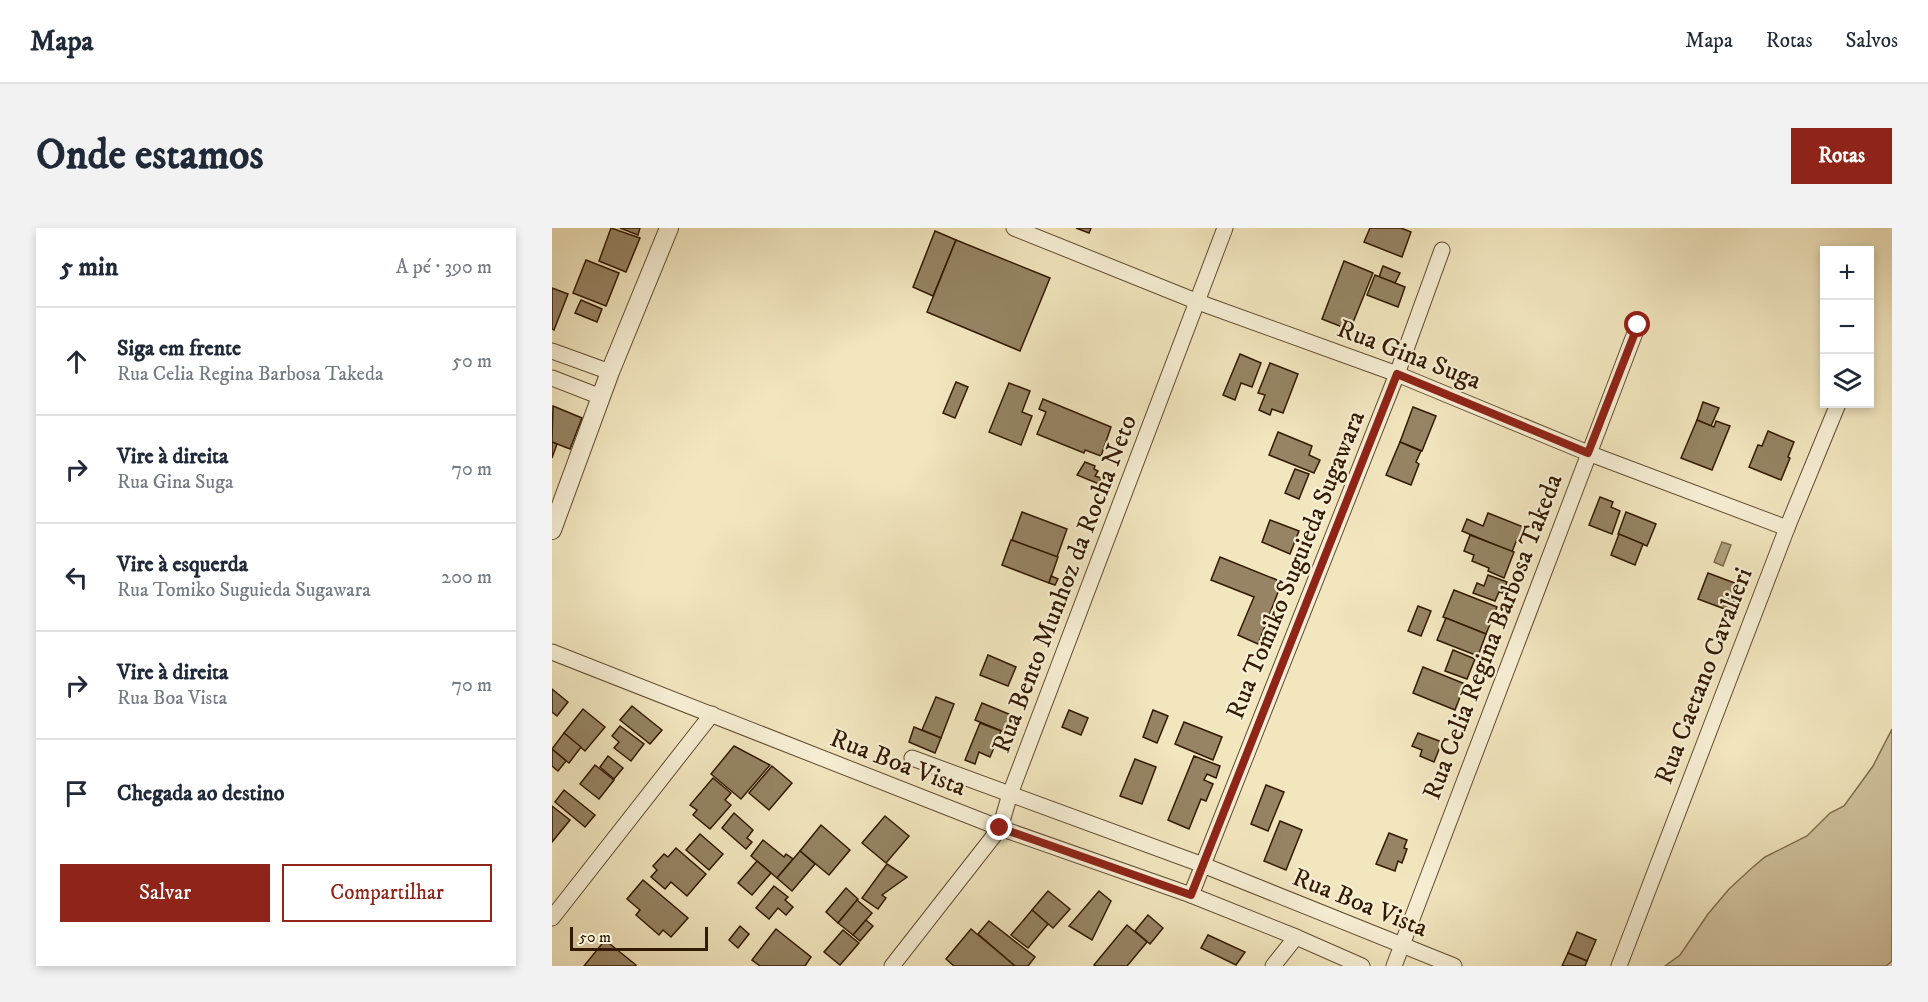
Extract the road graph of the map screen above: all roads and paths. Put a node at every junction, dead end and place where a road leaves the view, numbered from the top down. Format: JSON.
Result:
{"nodes":[{"id":1,"x":669,"y":228,"type":"edge"},
{"id":2,"x":1014,"y":228,"type":"edge"},
{"id":3,"x":1225,"y":228,"type":"edge"},
{"id":4,"x":1442,"y":250,"type":"dead end"},
{"id":5,"x":1198,"y":302,"type":"junction"},
{"id":6,"x":1638,"y":325,"type":"dead end"},
{"id":7,"x":552,"y":351,"type":"edge"},
{"id":8,"x":610,"y":372,"type":"junction"},
{"id":9,"x":1397,"y":374,"type":"junction"},
{"id":10,"x":552,"y":378,"type":"edge"},
{"id":11,"x":601,"y":397,"type":"junction"},
{"id":12,"x":1836,"y":408,"type":"edge"},
{"id":13,"x":1588,"y":453,"type":"junction"},
{"id":14,"x":1787,"y":528,"type":"junction"},
{"id":15,"x":552,"y":530,"type":"edge"},
{"id":16,"x":552,"y":652,"type":"edge"},
{"id":17,"x":712,"y":714,"type":"junction"},
{"id":18,"x":912,"y":759,"type":"dead end"},
{"id":19,"x":1010,"y":794,"type":"junction"},
{"id":20,"x":1000,"y":828,"type":"junction"},
{"id":21,"x":1203,"y":865,"type":"junction"},
{"id":22,"x":1191,"y":895,"type":"junction"},
{"id":23,"x":552,"y":918,"type":"edge"},
{"id":24,"x":1296,"y":937,"type":"junction"},
{"id":25,"x":1401,"y":946,"type":"junction"},
{"id":26,"x":892,"y":966,"type":"edge"},
{"id":27,"x":1273,"y":966,"type":"edge"},
{"id":28,"x":1362,"y":966,"type":"edge"},
{"id":29,"x":1394,"y":966,"type":"edge"},
{"id":30,"x":1454,"y":966,"type":"edge"},
{"id":31,"x":1619,"y":966,"type":"edge"}],
"edges":[{"from":1,"to":8,"type":"street"},
{"from":2,"to":5,"type":"street","name":"Rua Gina Suga"},
{"from":3,"to":5,"type":"street","name":"Rua Bento Munhoz da Rocha Neto"},
{"from":4,"to":9,"type":"street","name":"Rua Tomiko Suguieda Sugawara"},
{"from":5,"to":9,"type":"street","name":"Rua Gina Suga"},
{"from":5,"to":19,"type":"street","name":"Rua Bento Munhoz da Rocha Neto"},
{"from":6,"to":13,"type":"street","name":"Rua Celia Regina Barbosa Takeda"},
{"from":7,"to":8,"type":"street"},
{"from":8,"to":11,"type":"street"},
{"from":9,"to":13,"type":"street","name":"Rua Gina Suga"},
{"from":9,"to":21,"type":"street","name":"Rua Tomiko Suguieda Sugawara"},
{"from":10,"to":11,"type":"street"},
{"from":11,"to":15,"type":"street"},
{"from":12,"to":14,"type":"street","name":"Rua Caetano Cavalieri"},
{"from":13,"to":14,"type":"street","name":"Rua Gina Suga"},
{"from":13,"to":25,"type":"street","name":"Rua Celia Regina Barbosa Takeda"},
{"from":14,"to":31,"type":"street","name":"Rua Caetano Cavalieri"},
{"from":16,"to":17,"type":"street","name":"Rua Boa Vista"},
{"from":17,"to":20,"type":"street","name":"Rua Boa Vista"},
{"from":17,"to":23,"type":"street"},
{"from":18,"to":19,"type":"street","name":"Rua Boa Vista"},
{"from":19,"to":20,"type":"street","name":"Rua Bento Munhoz da Rocha Neto"},
{"from":19,"to":21,"type":"street","name":"Rua Boa Vista"},
{"from":20,"to":22,"type":"street","name":"Rua Boa Vista"},
{"from":20,"to":26,"type":"street","name":"Rua Bento Munhoz da Rocha Neto"},
{"from":21,"to":22,"type":"street","name":"Rua Tomiko Suguieda Sugawara"},
{"from":21,"to":25,"type":"street","name":"Rua Boa Vista"},
{"from":22,"to":24,"type":"street","name":"Rua Boa Vista"},
{"from":24,"to":27,"type":"street"},
{"from":24,"to":28,"type":"street","name":"Rua Boa Vista"},
{"from":25,"to":29,"type":"street","name":"Rua Celia Regina Barbosa Takeda"},
{"from":25,"to":30,"type":"street","name":"Rua Boa Vista"}]}
